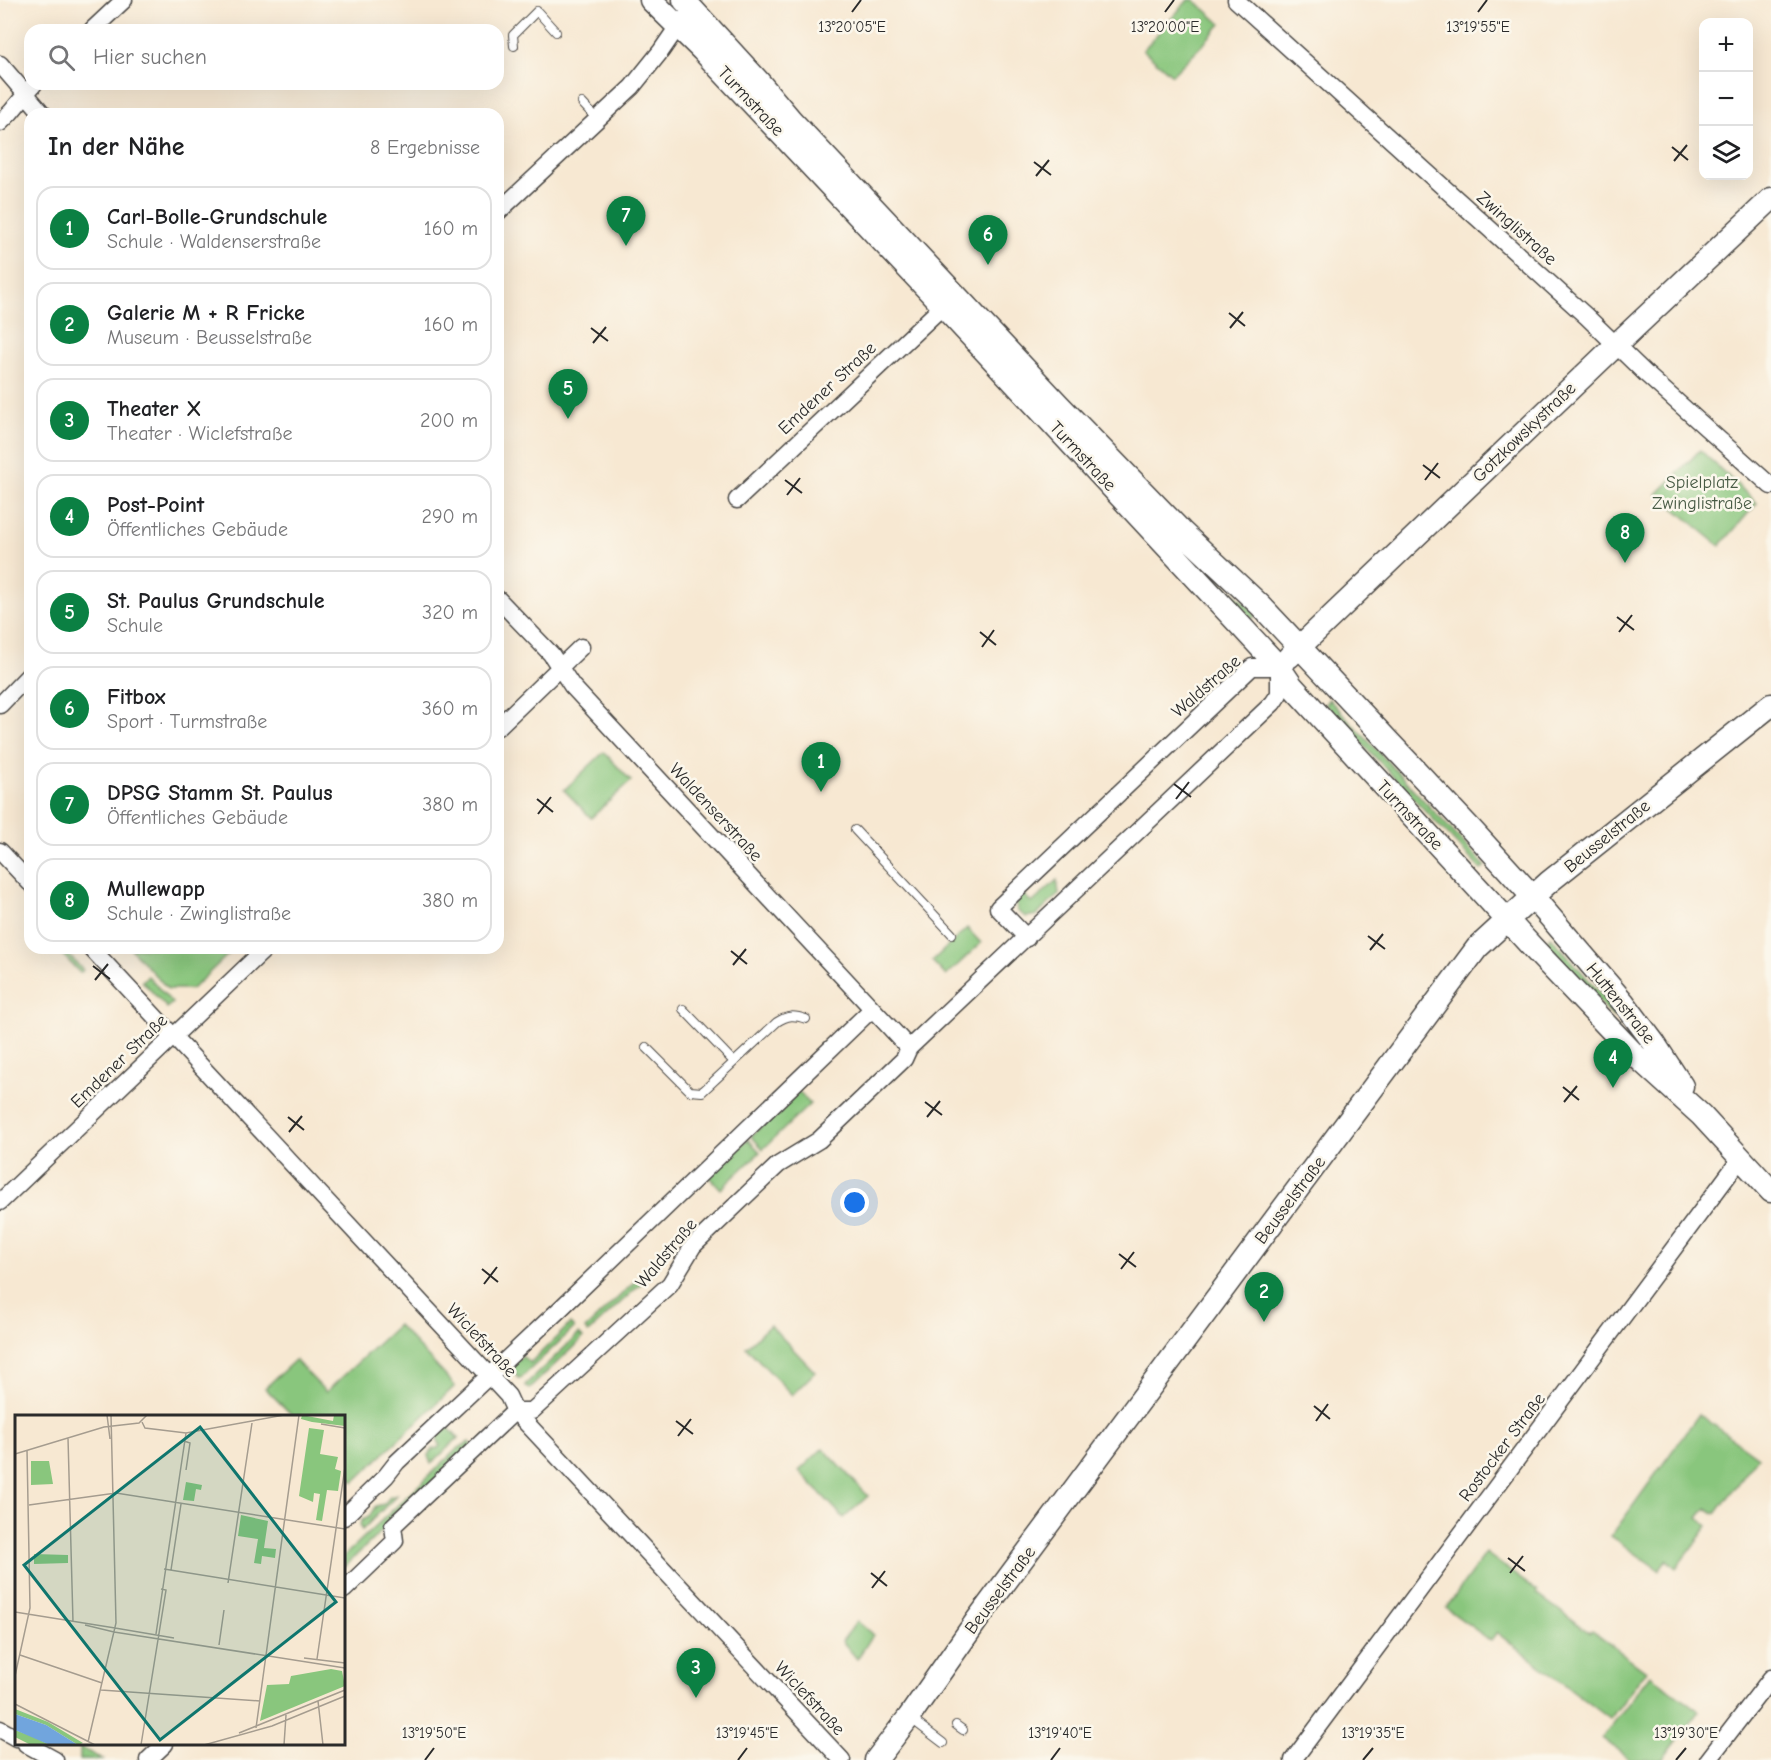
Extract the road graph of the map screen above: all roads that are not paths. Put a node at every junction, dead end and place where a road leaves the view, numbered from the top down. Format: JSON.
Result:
{"nodes":[{"id":1,"x":124,"y":0,"type":"edge"},
{"id":2,"x":651,"y":0,"type":"edge"},
{"id":3,"x":1236,"y":0,"type":"edge"},
{"id":4,"x":690,"y":2,"type":"edge"},
{"id":5,"x":98,"y":24,"type":"edge"},
{"id":6,"x":678,"y":26,"type":"junction"},
{"id":7,"x":556,"y":32,"type":"dead end"},
{"id":8,"x":514,"y":46,"type":"dead end"},
{"id":9,"x":0,"y":64,"type":"edge"},
{"id":10,"x":24,"y":84,"type":"edge"},
{"id":11,"x":29,"y":90,"type":"edge"},
{"id":12,"x":31,"y":90,"type":"edge"},
{"id":13,"x":582,"y":103,"type":"dead end"},
{"id":14,"x":40,"y":108,"type":"edge"},
{"id":15,"x":597,"y":119,"type":"junction"},
{"id":16,"x":0,"y":123,"type":"edge"},
{"id":17,"x":1771,"y":199,"type":"edge"},
{"id":18,"x":504,"y":206,"type":"edge"},
{"id":19,"x":943,"y":306,"type":"junction"},
{"id":20,"x":1616,"y":345,"type":"junction"},
{"id":21,"x":1771,"y":486,"type":"edge"},
{"id":22,"x":737,"y":500,"type":"dead end"},
{"id":23,"x":1187,"y":552,"type":"junction"},
{"id":24,"x":504,"y":605,"type":"edge"},
{"id":25,"x":1300,"y":646,"type":"junction"},
{"id":26,"x":581,"y":647,"type":"dead end"},
{"id":27,"x":1279,"y":667,"type":"junction"},
{"id":28,"x":560,"y":668,"type":"junction"},
{"id":29,"x":24,"y":680,"type":"edge"},
{"id":30,"x":0,"y":705,"type":"edge"},
{"id":31,"x":1771,"y":705,"type":"edge"},
{"id":32,"x":504,"y":721,"type":"edge"},
{"id":33,"x":855,"y":830,"type":"dead end"},
{"id":34,"x":0,"y":851,"type":"edge"},
{"id":35,"x":24,"y":877,"type":"edge"},
{"id":36,"x":1533,"y":896,"type":"junction"},
{"id":37,"x":1507,"y":920,"type":"junction"},
{"id":38,"x":952,"y":933,"type":"dead end"},
{"id":39,"x":1027,"y":938,"type":"junction"},
{"id":40,"x":96,"y":954,"type":"edge"},
{"id":41,"x":260,"y":954,"type":"edge"},
{"id":42,"x":683,"y":1009,"type":"dead end"},
{"id":43,"x":872,"y":1009,"type":"junction"},
{"id":44,"x":806,"y":1019,"type":"dead end"},
{"id":45,"x":174,"y":1036,"type":"junction"},
{"id":46,"x":646,"y":1047,"type":"dead end"},
{"id":47,"x":909,"y":1048,"type":"junction"},
{"id":48,"x":734,"y":1062,"type":"junction"},
{"id":49,"x":1701,"y":1115,"type":"junction"},
{"id":50,"x":1741,"y":1158,"type":"junction"},
{"id":51,"x":1771,"y":1191,"type":"edge"},
{"id":52,"x":0,"y":1202,"type":"edge"},
{"id":53,"x":489,"y":1376,"type":"junction"},
{"id":54,"x":515,"y":1411,"type":"junction"},
{"id":55,"x":345,"y":1516,"type":"edge"},
{"id":56,"x":345,"y":1589,"type":"edge"},
{"id":57,"x":1771,"y":1678,"type":"edge"},
{"id":58,"x":909,"y":1717,"type":"junction"},
{"id":59,"x":0,"y":1729,"type":"edge"},
{"id":60,"x":15,"y":1737,"type":"edge"},
{"id":61,"x":943,"y":1743,"type":"dead end"},
{"id":62,"x":29,"y":1745,"type":"edge"},
{"id":63,"x":162,"y":1745,"type":"edge"},
{"id":64,"x":55,"y":1760,"type":"edge"},
{"id":65,"x":148,"y":1760,"type":"edge"},
{"id":66,"x":842,"y":1760,"type":"edge"},
{"id":67,"x":876,"y":1760,"type":"edge"},
{"id":68,"x":1293,"y":1760,"type":"edge"},
{"id":69,"x":1708,"y":1760,"type":"edge"}],
"edges":[{"from":1,"to":5,"type":"street"},
{"from":2,"to":6,"type":"main road","name":"Turmstraße"},
{"from":3,"to":20,"type":"street","name":"Zwinglistraße"},
{"from":4,"to":6,"type":"street"},
{"from":4,"to":23,"type":"main road","name":"Turmstraße"},
{"from":6,"to":15,"type":"street"},
{"from":6,"to":19,"type":"main road","name":"Turmstraße"},
{"from":7,"to":8,"type":"lane"},
{"from":9,"to":10,"type":"street"},
{"from":11,"to":16,"type":"street"},
{"from":12,"to":14,"type":"street"},
{"from":13,"to":15,"type":"lane"},
{"from":15,"to":18,"type":"street"},
{"from":17,"to":20,"type":"main road","name":"Gotzkowskystraße"},
{"from":19,"to":22,"type":"street","name":"Emdener Straße"},
{"from":19,"to":23,"type":"main road","name":"Turmstraße"},
{"from":20,"to":21,"type":"street","name":"Zwinglistraße"},
{"from":20,"to":25,"type":"main road","name":"Gotzkowskystraße"},
{"from":23,"to":25,"type":"main road","name":"Turmstraße"},
{"from":23,"to":27,"type":"main road","name":"Turmstraße"},
{"from":24,"to":28,"type":"street","name":"Waldenserstraße"},
{"from":25,"to":27,"type":"main road","name":"Gotzkowskystraße"},
{"from":25,"to":36,"type":"main road","name":"Turmstraße"},
{"from":26,"to":28,"type":"street"},
{"from":27,"to":37,"type":"main road","name":"Turmstraße"},
{"from":27,"to":39,"type":"street","name":"Waldstraße"},
{"from":27,"to":39,"type":"street","name":"Waldstraße"},
{"from":28,"to":32,"type":"street"},
{"from":28,"to":43,"type":"street","name":"Waldenserstraße"},
{"from":29,"to":30,"type":"street"},
{"from":31,"to":36,"type":"main road","name":"Beusselstraße"},
{"from":33,"to":38,"type":"lane"},
{"from":34,"to":35,"type":"street"},
{"from":36,"to":37,"type":"main road","name":"Beusselstraße"},
{"from":36,"to":49,"type":"main road","name":"Huttenstraße"},
{"from":37,"to":49,"type":"main road","name":"Huttenstraße"},
{"from":37,"to":58,"type":"main road","name":"Beusselstraße"},
{"from":39,"to":47,"type":"street","name":"Waldstraße"},
{"from":40,"to":45,"type":"street","name":"Wiclefstraße"},
{"from":41,"to":45,"type":"street","name":"Emdener Straße"},
{"from":42,"to":48,"type":"lane"},
{"from":43,"to":47,"type":"street","name":"Waldenserstraße"},
{"from":43,"to":53,"type":"street","name":"Waldstraße"},
{"from":44,"to":48,"type":"lane"},
{"from":45,"to":52,"type":"street","name":"Emdener Straße"},
{"from":45,"to":53,"type":"street","name":"Wiclefstraße"},
{"from":46,"to":48,"type":"lane"},
{"from":47,"to":54,"type":"street","name":"Waldstraße"},
{"from":49,"to":50,"type":"main road","name":"Huttenstraße"},
{"from":50,"to":51,"type":"main road","name":"Huttenstraße"},
{"from":50,"to":68,"type":"street","name":"Rostocker Straße"},
{"from":53,"to":54,"type":"street","name":"Wiclefstraße"},
{"from":53,"to":55,"type":"street","name":"Waldstraße"},
{"from":54,"to":56,"type":"street","name":"Waldstraße"},
{"from":54,"to":66,"type":"street","name":"Wiclefstraße"},
{"from":57,"to":69,"type":"street"},
{"from":58,"to":61,"type":"lane"},
{"from":58,"to":67,"type":"main road","name":"Beusselstraße"},
{"from":59,"to":60,"type":"street"},
{"from":62,"to":64,"type":"street"},
{"from":63,"to":65,"type":"street"}]}
